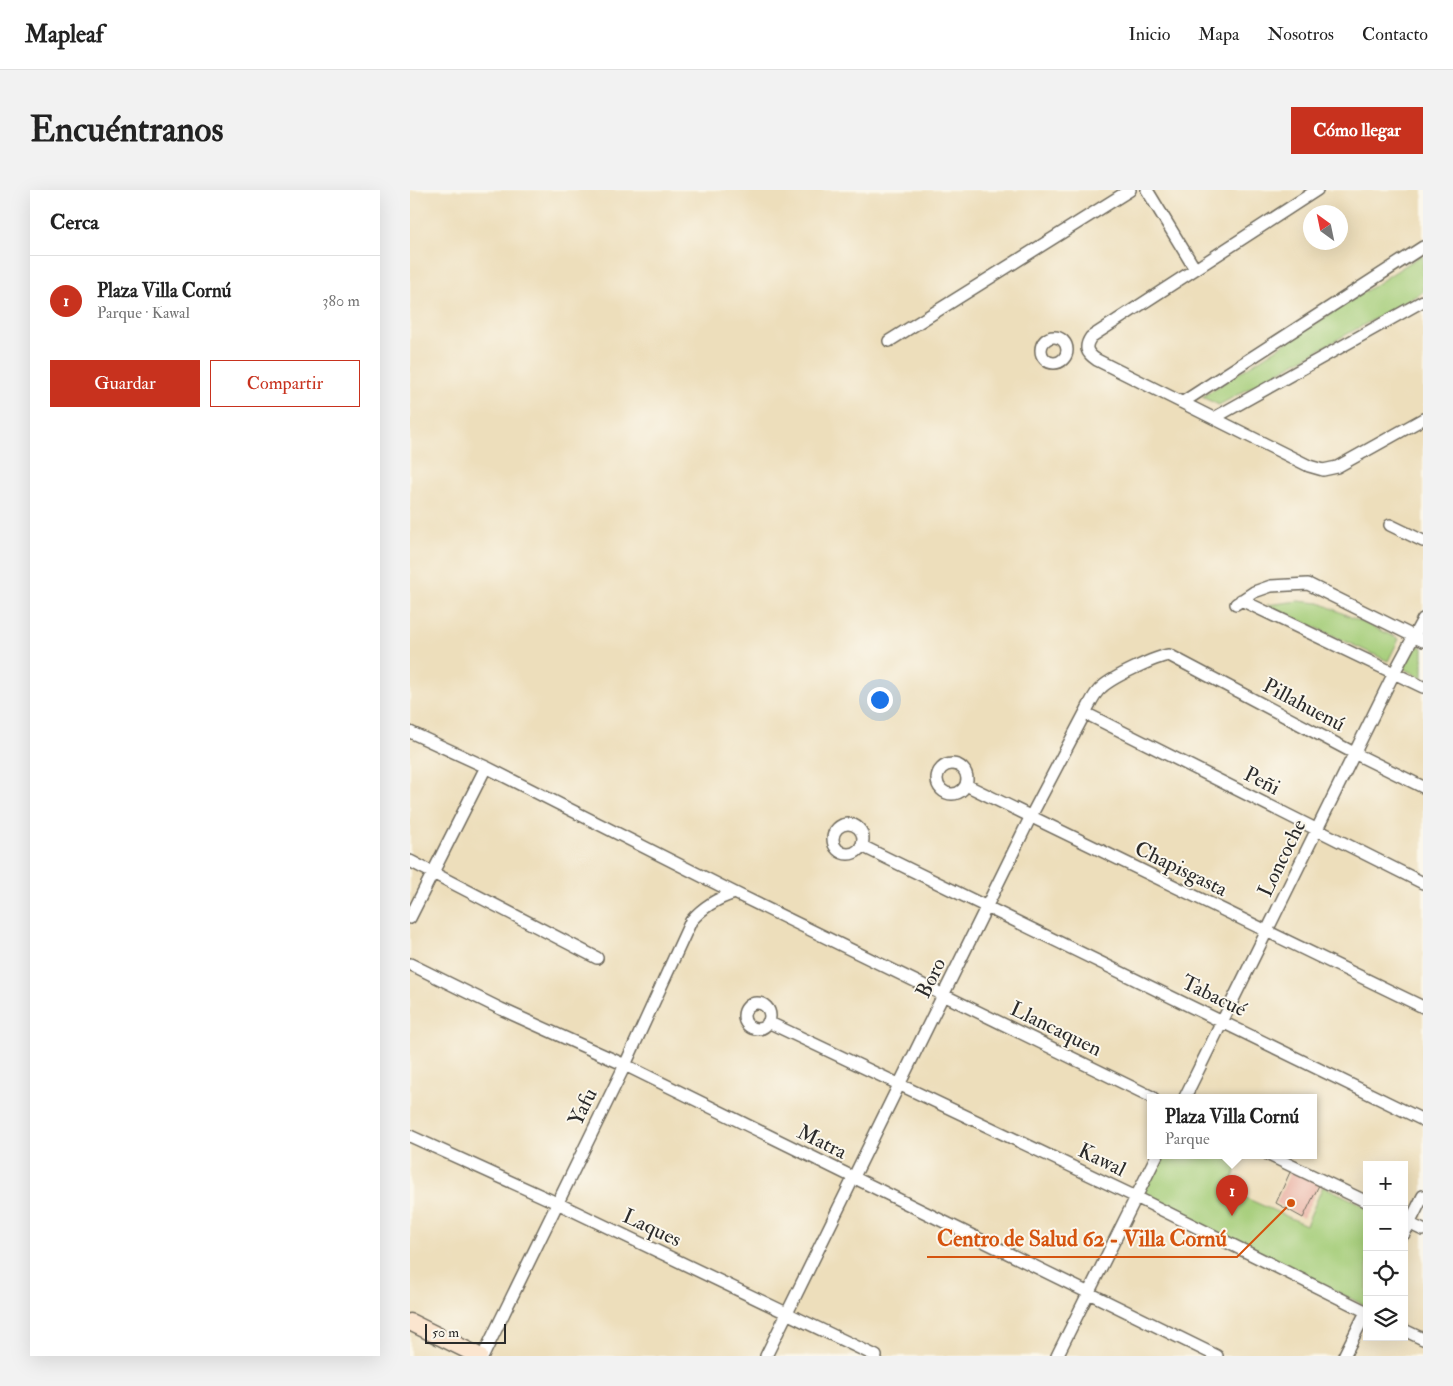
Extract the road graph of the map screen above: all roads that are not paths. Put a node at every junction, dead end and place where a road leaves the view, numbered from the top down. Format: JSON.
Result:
{"nodes":[{"id":1,"x":1130,"y":190,"type":"edge"},
{"id":2,"x":1147,"y":190,"type":"edge"},
{"id":3,"x":1317,"y":190,"type":"edge"},
{"id":4,"x":1423,"y":247,"type":"edge"},
{"id":5,"x":1195,"y":269,"type":"junction"},
{"id":6,"x":1423,"y":300,"type":"edge"},
{"id":7,"x":889,"y":341,"type":"dead end"},
{"id":8,"x":1086,"y":345,"type":"junction"},
{"id":9,"x":1066,"y":348,"type":"dead end"},
{"id":10,"x":1182,"y":402,"type":"junction"},
{"id":11,"x":1214,"y":418,"type":"junction"},
{"id":12,"x":1423,"y":419,"type":"edge"},
{"id":13,"x":1390,"y":525,"type":"dead end"},
{"id":14,"x":1423,"y":541,"type":"edge"},
{"id":15,"x":1423,"y":619,"type":"edge"},
{"id":16,"x":1418,"y":638,"type":"edge"},
{"id":17,"x":1169,"y":655,"type":"joint"},
{"id":18,"x":1394,"y":673,"type":"junction"},
{"id":19,"x":1423,"y":687,"type":"edge"},
{"id":20,"x":1085,"y":713,"type":"junction"},
{"id":21,"x":410,"y":732,"type":"edge"},
{"id":22,"x":1354,"y":753,"type":"junction"},
{"id":23,"x":486,"y":767,"type":"junction"},
{"id":24,"x":966,"y":786,"type":"dead end"},
{"id":25,"x":1423,"y":787,"type":"edge"},
{"id":26,"x":1032,"y":816,"type":"junction"},
{"id":27,"x":1317,"y":830,"type":"junction"},
{"id":28,"x":862,"y":846,"type":"dead end"},
{"id":29,"x":410,"y":861,"type":"edge"},
{"id":30,"x":432,"y":872,"type":"junction"},
{"id":31,"x":1423,"y":883,"type":"edge"},
{"id":32,"x":735,"y":893,"type":"junction"},
{"id":33,"x":988,"y":906,"type":"junction"},
{"id":34,"x":410,"y":918,"type":"edge"},
{"id":35,"x":1267,"y":931,"type":"junction"},
{"id":36,"x":597,"y":958,"type":"dead end"},
{"id":37,"x":410,"y":964,"type":"edge"},
{"id":38,"x":944,"y":995,"type":"junction"},
{"id":39,"x":1423,"y":1007,"type":"edge"},
{"id":40,"x":1223,"y":1021,"type":"junction"},
{"id":41,"x":768,"y":1022,"type":"dead end"},
{"id":42,"x":625,"y":1065,"type":"junction"},
{"id":43,"x":900,"y":1084,"type":"junction"},
{"id":44,"x":1186,"y":1094,"type":"edge"},
{"id":45,"x":1147,"y":1095,"type":"edge"},
{"id":46,"x":1423,"y":1120,"type":"edge"},
{"id":47,"x":410,"y":1136,"type":"edge"},
{"id":48,"x":1154,"y":1159,"type":"edge"},
{"id":49,"x":1277,"y":1159,"type":"edge"},
{"id":50,"x":854,"y":1179,"type":"junction"},
{"id":51,"x":1423,"y":1196,"type":"edge"},
{"id":52,"x":1136,"y":1197,"type":"junction"},
{"id":53,"x":1363,"y":1200,"type":"edge"},
{"id":54,"x":557,"y":1203,"type":"junction"},
{"id":55,"x":1408,"y":1220,"type":"edge"},
{"id":56,"x":1408,"y":1222,"type":"edge"},
{"id":57,"x":1423,"y":1230,"type":"edge"},
{"id":58,"x":1088,"y":1293,"type":"junction"},
{"id":59,"x":1363,"y":1310,"type":"edge"},
{"id":60,"x":788,"y":1313,"type":"junction"},
{"id":61,"x":1363,"y":1317,"type":"edge"},
{"id":62,"x":410,"y":1322,"type":"edge"},
{"id":63,"x":1408,"y":1332,"type":"edge"},
{"id":64,"x":1423,"y":1339,"type":"edge"},
{"id":65,"x":479,"y":1356,"type":"edge"},
{"id":66,"x":483,"y":1356,"type":"edge"},
{"id":67,"x":766,"y":1356,"type":"edge"},
{"id":68,"x":876,"y":1356,"type":"edge"},
{"id":69,"x":1058,"y":1356,"type":"edge"},
{"id":70,"x":1217,"y":1356,"type":"edge"},
{"id":71,"x":1344,"y":1356,"type":"edge"}],
"edges":[{"from":1,"to":7,"type":"street"},
{"from":2,"to":5,"type":"street"},
{"from":3,"to":5,"type":"street"},
{"from":4,"to":10,"type":"street"},
{"from":5,"to":8,"type":"street"},
{"from":6,"to":11,"type":"street"},
{"from":8,"to":9,"type":"street"},
{"from":8,"to":10,"type":"street"},
{"from":10,"to":11,"type":"street"},
{"from":11,"to":12,"type":"street"},
{"from":13,"to":14,"type":"street"},
{"from":15,"to":16,"type":"street","name":"Loncoche"},
{"from":16,"to":18,"type":"street","name":"Loncoche"},
{"from":16,"to":18,"type":"street"},
{"from":17,"to":20,"type":"street","name":"Boro"},
{"from":17,"to":22,"type":"street","name":"Pillahuenú"},
{"from":18,"to":19,"type":"street"},
{"from":18,"to":22,"type":"street","name":"Loncoche"},
{"from":20,"to":26,"type":"street","name":"Boro"},
{"from":20,"to":27,"type":"street","name":"Peñi"},
{"from":21,"to":23,"type":"street"},
{"from":22,"to":25,"type":"street","name":"Pillahuenú"},
{"from":22,"to":27,"type":"street","name":"Loncoche"},
{"from":23,"to":30,"type":"street"},
{"from":23,"to":32,"type":"street","name":"Llancaquen"},
{"from":24,"to":26,"type":"street","name":"Chapisgasta"},
{"from":26,"to":33,"type":"street","name":"Boro"},
{"from":26,"to":35,"type":"street","name":"Chapisgasta"},
{"from":27,"to":31,"type":"street","name":"Peñi"},
{"from":27,"to":35,"type":"street","name":"Loncoche"},
{"from":28,"to":33,"type":"street","name":"Tabacué"},
{"from":29,"to":30,"type":"street"},
{"from":30,"to":34,"type":"street"},
{"from":30,"to":36,"type":"street"},
{"from":32,"to":38,"type":"street","name":"Llancaquen"},
{"from":32,"to":42,"type":"street","name":"Yafu"},
{"from":33,"to":38,"type":"street","name":"Boro"},
{"from":33,"to":40,"type":"street","name":"Tabacué"},
{"from":35,"to":39,"type":"street","name":"Chapisgasta"},
{"from":35,"to":40,"type":"street","name":"Loncoche"},
{"from":37,"to":42,"type":"street","name":"Matra"},
{"from":38,"to":43,"type":"street","name":"Boro"},
{"from":38,"to":45,"type":"street","name":"Llancaquen"},
{"from":40,"to":44,"type":"street","name":"Loncoche"},
{"from":40,"to":46,"type":"street","name":"Tabacué"},
{"from":41,"to":43,"type":"street","name":"Kawal"},
{"from":42,"to":50,"type":"street","name":"Matra"},
{"from":42,"to":54,"type":"street","name":"Yafu"},
{"from":43,"to":50,"type":"street","name":"Boro"},
{"from":43,"to":52,"type":"street","name":"Kawal"},
{"from":47,"to":54,"type":"street","name":"Laques"},
{"from":48,"to":52,"type":"street"},
{"from":49,"to":53,"type":"street"},
{"from":50,"to":58,"type":"street","name":"Matra"},
{"from":50,"to":60,"type":"street","name":"Boro"},
{"from":51,"to":55,"type":"street"},
{"from":52,"to":58,"type":"street"},
{"from":52,"to":59,"type":"street","name":"Kawal"},
{"from":54,"to":60,"type":"street","name":"Laques"},
{"from":54,"to":66,"type":"street","name":"Yafu"},
{"from":56,"to":57,"type":"street"},
{"from":58,"to":69,"type":"street"},
{"from":58,"to":70,"type":"street","name":"Matra"},
{"from":60,"to":67,"type":"street","name":"Boro"},
{"from":60,"to":68,"type":"street","name":"Laques"},
{"from":61,"to":71,"type":"street"},
{"from":62,"to":65,"type":"main road"},
{"from":63,"to":64,"type":"street"}]}
